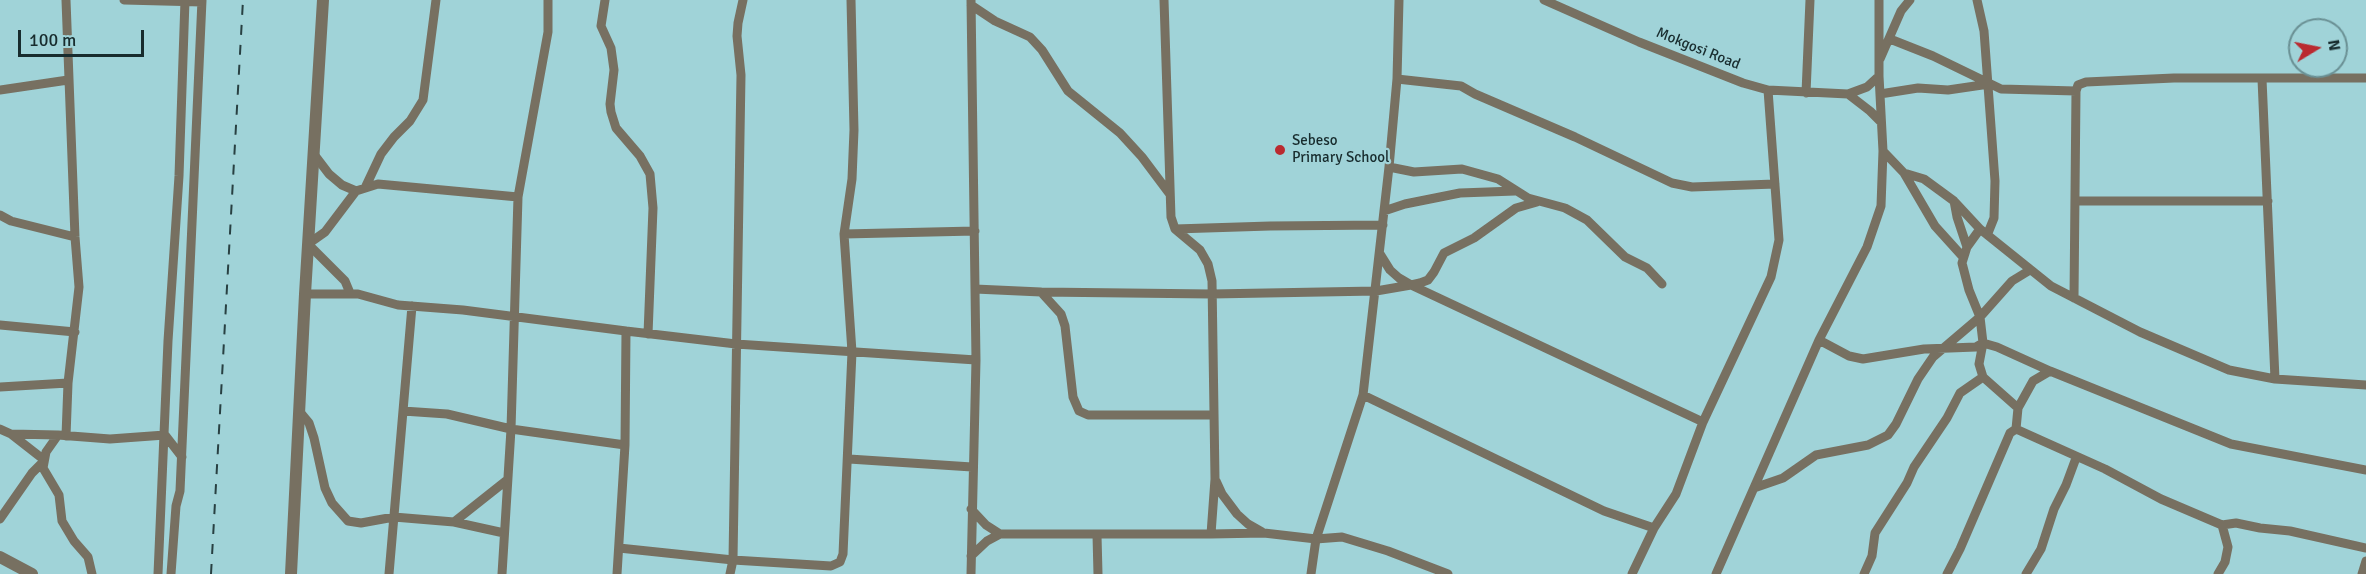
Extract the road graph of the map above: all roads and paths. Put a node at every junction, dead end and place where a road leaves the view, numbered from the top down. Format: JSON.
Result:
{"nodes":[{"id":1,"x":66,"y":0,"type":"edge"},
{"id":2,"x":124,"y":0,"type":"edge"},
{"id":3,"x":323,"y":0,"type":"edge"},
{"id":4,"x":436,"y":0,"type":"edge"},
{"id":5,"x":548,"y":0,"type":"edge"},
{"id":6,"x":605,"y":0,"type":"edge"},
{"id":7,"x":743,"y":0,"type":"edge"},
{"id":8,"x":851,"y":0,"type":"edge"},
{"id":9,"x":1164,"y":0,"type":"edge"},
{"id":10,"x":1399,"y":0,"type":"edge"},
{"id":11,"x":1544,"y":0,"type":"edge"},
{"id":12,"x":1810,"y":0,"type":"edge"},
{"id":13,"x":1879,"y":0,"type":"edge"},
{"id":14,"x":1910,"y":0,"type":"edge"},
{"id":15,"x":1977,"y":0,"type":"edge"},
{"id":16,"x":185,"y":1,"type":"edge"},
{"id":17,"x":202,"y":1,"type":"edge"},
{"id":18,"x":971,"y":2,"type":"edge"},
{"id":19,"x":1890,"y":39,"type":"junction"},
{"id":20,"x":1879,"y":62,"type":"junction"},
{"id":21,"x":1879,"y":76,"type":"junction"},
{"id":22,"x":2366,"y":78,"type":"edge"},
{"id":23,"x":1397,"y":79,"type":"junction"},
{"id":24,"x":2262,"y":79,"type":"junction"},
{"id":25,"x":68,"y":80,"type":"junction"},
{"id":26,"x":1989,"y":84,"type":"junction"},
{"id":27,"x":0,"y":90,"type":"edge"},
{"id":28,"x":1768,"y":90,"type":"junction"},
{"id":29,"x":2076,"y":91,"type":"junction"},
{"id":30,"x":1806,"y":93,"type":"junction"},
{"id":31,"x":1848,"y":94,"type":"junction"},
{"id":32,"x":1880,"y":94,"type":"junction"},
{"id":33,"x":1881,"y":122,"type":"junction"},
{"id":34,"x":1883,"y":151,"type":"junction"},
{"id":35,"x":313,"y":153,"type":"junction"},
{"id":36,"x":1389,"y":166,"type":"junction"},
{"id":37,"x":1904,"y":173,"type":"junction"},
{"id":38,"x":1775,"y":184,"type":"junction"},
{"id":39,"x":361,"y":190,"type":"junction"},
{"id":40,"x":1517,"y":191,"type":"junction"},
{"id":41,"x":1170,"y":194,"type":"junction"},
{"id":42,"x":518,"y":197,"type":"junction"},
{"id":43,"x":1954,"y":201,"type":"junction"},
{"id":44,"x":2075,"y":201,"type":"junction"},
{"id":45,"x":2268,"y":201,"type":"junction"},
{"id":46,"x":1538,"y":202,"type":"junction"},
{"id":47,"x":1384,"y":211,"type":"junction"},
{"id":48,"x":0,"y":215,"type":"edge"},
{"id":49,"x":1383,"y":225,"type":"junction"},
{"id":50,"x":1175,"y":229,"type":"junction"},
{"id":51,"x":975,"y":231,"type":"junction"},
{"id":52,"x":1984,"y":231,"type":"junction"},
{"id":53,"x":844,"y":234,"type":"junction"},
{"id":54,"x":75,"y":237,"type":"junction"},
{"id":55,"x":308,"y":244,"type":"junction"},
{"id":56,"x":1967,"y":247,"type":"junction"},
{"id":57,"x":1380,"y":254,"type":"junction"},
{"id":58,"x":1963,"y":256,"type":"junction"},
{"id":59,"x":2030,"y":270,"type":"junction"},
{"id":60,"x":1662,"y":284,"type":"dead end"},
{"id":61,"x":1411,"y":285,"type":"junction"},
{"id":62,"x":975,"y":288,"type":"junction"},
{"id":63,"x":1376,"y":291,"type":"junction"},
{"id":64,"x":1041,"y":292,"type":"junction"},
{"id":65,"x":350,"y":293,"type":"junction"},
{"id":66,"x":304,"y":294,"type":"junction"},
{"id":67,"x":1212,"y":294,"type":"junction"},
{"id":68,"x":2074,"y":298,"type":"junction"},
{"id":69,"x":412,"y":306,"type":"junction"},
{"id":70,"x":515,"y":317,"type":"junction"},
{"id":71,"x":1980,"y":317,"type":"junction"},
{"id":72,"x":0,"y":325,"type":"edge"},
{"id":73,"x":627,"y":331,"type":"junction"},
{"id":74,"x":75,"y":332,"type":"junction"},
{"id":75,"x":648,"y":334,"type":"junction"},
{"id":76,"x":1819,"y":340,"type":"junction"},
{"id":77,"x":1983,"y":343,"type":"junction"},
{"id":78,"x":736,"y":344,"type":"junction"},
{"id":79,"x":1944,"y":347,"type":"junction"},
{"id":80,"x":852,"y":352,"type":"junction"},
{"id":81,"x":975,"y":360,"type":"junction"},
{"id":82,"x":2050,"y":371,"type":"junction"},
{"id":83,"x":1983,"y":377,"type":"junction"},
{"id":84,"x":2275,"y":379,"type":"junction"},
{"id":85,"x":68,"y":383,"type":"junction"},
{"id":86,"x":2366,"y":385,"type":"edge"},
{"id":87,"x":0,"y":387,"type":"edge"},
{"id":88,"x":1363,"y":395,"type":"junction"},
{"id":89,"x":2018,"y":408,"type":"junction"},
{"id":90,"x":299,"y":411,"type":"junction"},
{"id":91,"x":403,"y":411,"type":"junction"},
{"id":92,"x":1214,"y":415,"type":"junction"},
{"id":93,"x":1703,"y":423,"type":"junction"},
{"id":94,"x":0,"y":429,"type":"edge"},
{"id":95,"x":511,"y":429,"type":"junction"},
{"id":96,"x":2016,"y":429,"type":"junction"},
{"id":97,"x":11,"y":434,"type":"junction"},
{"id":98,"x":165,"y":435,"type":"junction"},
{"id":99,"x":62,"y":436,"type":"junction"},
{"id":100,"x":625,"y":445,"type":"junction"},
{"id":101,"x":182,"y":457,"type":"junction"},
{"id":102,"x":2076,"y":458,"type":"junction"},
{"id":103,"x":849,"y":459,"type":"junction"},
{"id":104,"x":43,"y":461,"type":"junction"},
{"id":105,"x":972,"y":467,"type":"junction"},
{"id":106,"x":2366,"y":470,"type":"edge"},
{"id":107,"x":1215,"y":479,"type":"junction"},
{"id":108,"x":507,"y":480,"type":"junction"},
{"id":109,"x":1754,"y":488,"type":"junction"},
{"id":110,"x":971,"y":509,"type":"junction"},
{"id":111,"x":394,"y":517,"type":"junction"},
{"id":112,"x":0,"y":519,"type":"edge"},
{"id":113,"x":454,"y":522,"type":"junction"},
{"id":114,"x":2222,"y":525,"type":"junction"},
{"id":115,"x":1654,"y":528,"type":"junction"},
{"id":116,"x":504,"y":533,"type":"junction"},
{"id":117,"x":1263,"y":533,"type":"junction"},
{"id":118,"x":1000,"y":534,"type":"junction"},
{"id":119,"x":1211,"y":534,"type":"junction"},
{"id":120,"x":1096,"y":535,"type":"junction"},
{"id":121,"x":1316,"y":538,"type":"junction"},
{"id":122,"x":2366,"y":548,"type":"edge"},
{"id":123,"x":619,"y":549,"type":"junction"},
{"id":124,"x":971,"y":556,"type":"junction"},
{"id":125,"x":0,"y":557,"type":"edge"},
{"id":126,"x":733,"y":560,"type":"junction"},
{"id":127,"x":2366,"y":561,"type":"edge"},
{"id":128,"x":831,"y":570,"type":"edge"},
{"id":129,"x":293,"y":572,"type":"edge"},
{"id":130,"x":32,"y":574,"type":"edge"},
{"id":131,"x":92,"y":574,"type":"edge"},
{"id":132,"x":158,"y":574,"type":"edge"},
{"id":133,"x":171,"y":574,"type":"edge"},
{"id":134,"x":389,"y":574,"type":"edge"},
{"id":135,"x":502,"y":574,"type":"edge"},
{"id":136,"x":617,"y":574,"type":"edge"},
{"id":137,"x":730,"y":574,"type":"edge"},
{"id":138,"x":971,"y":574,"type":"edge"},
{"id":139,"x":1098,"y":574,"type":"edge"},
{"id":140,"x":1311,"y":574,"type":"edge"},
{"id":141,"x":1448,"y":574,"type":"edge"},
{"id":142,"x":1632,"y":574,"type":"edge"},
{"id":143,"x":1716,"y":574,"type":"edge"},
{"id":144,"x":1864,"y":574,"type":"edge"},
{"id":145,"x":1947,"y":574,"type":"edge"},
{"id":146,"x":2026,"y":574,"type":"edge"},
{"id":147,"x":2218,"y":574,"type":"edge"},
{"id":148,"x":2362,"y":574,"type":"edge"}],
"edges":[{"from":1,"to":25,"type":"street"},
{"from":2,"to":16,"type":"street"},
{"from":3,"to":35,"type":"street"},
{"from":4,"to":39,"type":"street"},
{"from":5,"to":42,"type":"street"},
{"from":6,"to":75,"type":"street"},
{"from":7,"to":78,"type":"street"},
{"from":8,"to":53,"type":"street"},
{"from":9,"to":41,"type":"street"},
{"from":10,"to":23,"type":"street"},
{"from":11,"to":28,"type":"street","name":"Mokgosi Road"},
{"from":12,"to":30,"type":"street"},
{"from":13,"to":20,"type":"street"},
{"from":14,"to":19,"type":"street"},
{"from":15,"to":26,"type":"street"},
{"from":16,"to":17,"type":"street"},
{"from":16,"to":98,"type":"street"},
{"from":17,"to":101,"type":"street"},
{"from":18,"to":41,"type":"street"},
{"from":18,"to":51,"type":"street"},
{"from":19,"to":20,"type":"street"},
{"from":19,"to":26,"type":"street"},
{"from":20,"to":21,"type":"street"},
{"from":21,"to":31,"type":"street","name":"Mokgosi Road"},
{"from":21,"to":32,"type":"street"},
{"from":22,"to":24,"type":"street"},
{"from":23,"to":36,"type":"street"},
{"from":23,"to":38,"type":"street"},
{"from":24,"to":29,"type":"street"},
{"from":24,"to":45,"type":"street"},
{"from":25,"to":27,"type":"street"},
{"from":25,"to":54,"type":"street"},
{"from":26,"to":29,"type":"street"},
{"from":26,"to":32,"type":"street"},
{"from":26,"to":52,"type":"street"},
{"from":28,"to":30,"type":"street","name":"Mokgosi Road"},
{"from":28,"to":38,"type":"street"},
{"from":29,"to":44,"type":"street"},
{"from":30,"to":31,"type":"street","name":"Mokgosi Road"},
{"from":31,"to":33,"type":"street"},
{"from":32,"to":33,"type":"street"},
{"from":33,"to":34,"type":"street"},
{"from":34,"to":37,"type":"street"},
{"from":34,"to":76,"type":"street"},
{"from":35,"to":39,"type":"street"},
{"from":35,"to":55,"type":"street"},
{"from":36,"to":40,"type":"street"},
{"from":36,"to":47,"type":"street"},
{"from":37,"to":43,"type":"street"},
{"from":37,"to":58,"type":"street"},
{"from":38,"to":93,"type":"street"},
{"from":39,"to":42,"type":"street"},
{"from":39,"to":55,"type":"street"},
{"from":40,"to":46,"type":"street"},
{"from":40,"to":47,"type":"street"},
{"from":41,"to":50,"type":"street"},
{"from":42,"to":70,"type":"street"},
{"from":43,"to":52,"type":"street"},
{"from":43,"to":56,"type":"street"},
{"from":44,"to":45,"type":"street"},
{"from":44,"to":68,"type":"street"},
{"from":45,"to":84,"type":"street"},
{"from":46,"to":60,"type":"street"},
{"from":46,"to":61,"type":"street"},
{"from":47,"to":49,"type":"street"},
{"from":48,"to":54,"type":"street"},
{"from":49,"to":50,"type":"street"},
{"from":49,"to":57,"type":"street"},
{"from":50,"to":67,"type":"street"},
{"from":51,"to":53,"type":"street"},
{"from":51,"to":62,"type":"street"},
{"from":52,"to":56,"type":"street"},
{"from":52,"to":59,"type":"street"},
{"from":53,"to":80,"type":"street"},
{"from":54,"to":74,"type":"street"},
{"from":55,"to":65,"type":"street"},
{"from":55,"to":66,"type":"street"},
{"from":56,"to":58,"type":"street"},
{"from":57,"to":61,"type":"street"},
{"from":57,"to":63,"type":"street"},
{"from":58,"to":71,"type":"street"},
{"from":59,"to":68,"type":"street"},
{"from":59,"to":71,"type":"street"},
{"from":61,"to":63,"type":"street"},
{"from":61,"to":93,"type":"street"},
{"from":62,"to":64,"type":"street"},
{"from":62,"to":81,"type":"street"},
{"from":63,"to":67,"type":"street"},
{"from":63,"to":88,"type":"street"},
{"from":64,"to":67,"type":"street"},
{"from":64,"to":92,"type":"street"},
{"from":65,"to":66,"type":"street"},
{"from":65,"to":69,"type":"street"},
{"from":66,"to":90,"type":"street"},
{"from":67,"to":92,"type":"street"},
{"from":68,"to":84,"type":"street"},
{"from":69,"to":70,"type":"street"},
{"from":69,"to":91,"type":"street"},
{"from":70,"to":73,"type":"street"},
{"from":70,"to":95,"type":"street"},
{"from":71,"to":77,"type":"street"},
{"from":71,"to":79,"type":"street"},
{"from":72,"to":74,"type":"street"},
{"from":73,"to":75,"type":"street"},
{"from":73,"to":100,"type":"street"},
{"from":74,"to":85,"type":"street"},
{"from":75,"to":78,"type":"street"},
{"from":76,"to":79,"type":"street"},
{"from":76,"to":109,"type":"street"},
{"from":77,"to":79,"type":"street"},
{"from":77,"to":82,"type":"street"},
{"from":77,"to":83,"type":"street"},
{"from":78,"to":80,"type":"street"},
{"from":78,"to":126,"type":"street"},
{"from":79,"to":109,"type":"street"},
{"from":80,"to":81,"type":"street"},
{"from":80,"to":103,"type":"street"},
{"from":81,"to":105,"type":"street"},
{"from":82,"to":89,"type":"street"},
{"from":82,"to":106,"type":"street"},
{"from":83,"to":89,"type":"street"},
{"from":83,"to":144,"type":"street"},
{"from":84,"to":86,"type":"street"},
{"from":85,"to":87,"type":"street"},
{"from":85,"to":99,"type":"street"},
{"from":88,"to":115,"type":"street"},
{"from":88,"to":121,"type":"street"},
{"from":89,"to":96,"type":"street"},
{"from":90,"to":111,"type":"street"},
{"from":90,"to":129,"type":"street"},
{"from":91,"to":95,"type":"street"},
{"from":91,"to":111,"type":"street"},
{"from":92,"to":107,"type":"street"},
{"from":93,"to":115,"type":"street"},
{"from":94,"to":97,"type":"street"},
{"from":95,"to":100,"type":"street"},
{"from":95,"to":108,"type":"street"},
{"from":96,"to":102,"type":"street"},
{"from":96,"to":145,"type":"street"},
{"from":97,"to":99,"type":"street"},
{"from":97,"to":104,"type":"street"},
{"from":98,"to":99,"type":"street"},
{"from":98,"to":101,"type":"street"},
{"from":98,"to":132,"type":"street"},
{"from":99,"to":104,"type":"street"},
{"from":100,"to":123,"type":"street"},
{"from":101,"to":133,"type":"street"},
{"from":102,"to":114,"type":"street"},
{"from":102,"to":146,"type":"street"},
{"from":103,"to":105,"type":"street"},
{"from":103,"to":128,"type":"street"},
{"from":104,"to":112,"type":"street"},
{"from":104,"to":131,"type":"street"},
{"from":105,"to":110,"type":"street"},
{"from":107,"to":117,"type":"street"},
{"from":107,"to":119,"type":"street"},
{"from":108,"to":113,"type":"street"},
{"from":108,"to":116,"type":"street"},
{"from":109,"to":143,"type":"street"},
{"from":110,"to":118,"type":"street"},
{"from":110,"to":124,"type":"street"},
{"from":111,"to":113,"type":"street"},
{"from":111,"to":134,"type":"street"},
{"from":113,"to":116,"type":"street"},
{"from":114,"to":122,"type":"street"},
{"from":114,"to":147,"type":"street"},
{"from":115,"to":142,"type":"street"},
{"from":116,"to":135,"type":"street"},
{"from":117,"to":119,"type":"street"},
{"from":117,"to":121,"type":"street"},
{"from":118,"to":120,"type":"street"},
{"from":118,"to":124,"type":"street"},
{"from":119,"to":120,"type":"street"},
{"from":120,"to":139,"type":"street"},
{"from":121,"to":140,"type":"street"},
{"from":121,"to":141,"type":"street"},
{"from":123,"to":126,"type":"street"},
{"from":123,"to":136,"type":"street"},
{"from":124,"to":138,"type":"street"},
{"from":125,"to":130,"type":"street"},
{"from":126,"to":128,"type":"street"},
{"from":126,"to":137,"type":"street"},
{"from":127,"to":148,"type":"street"}]}
